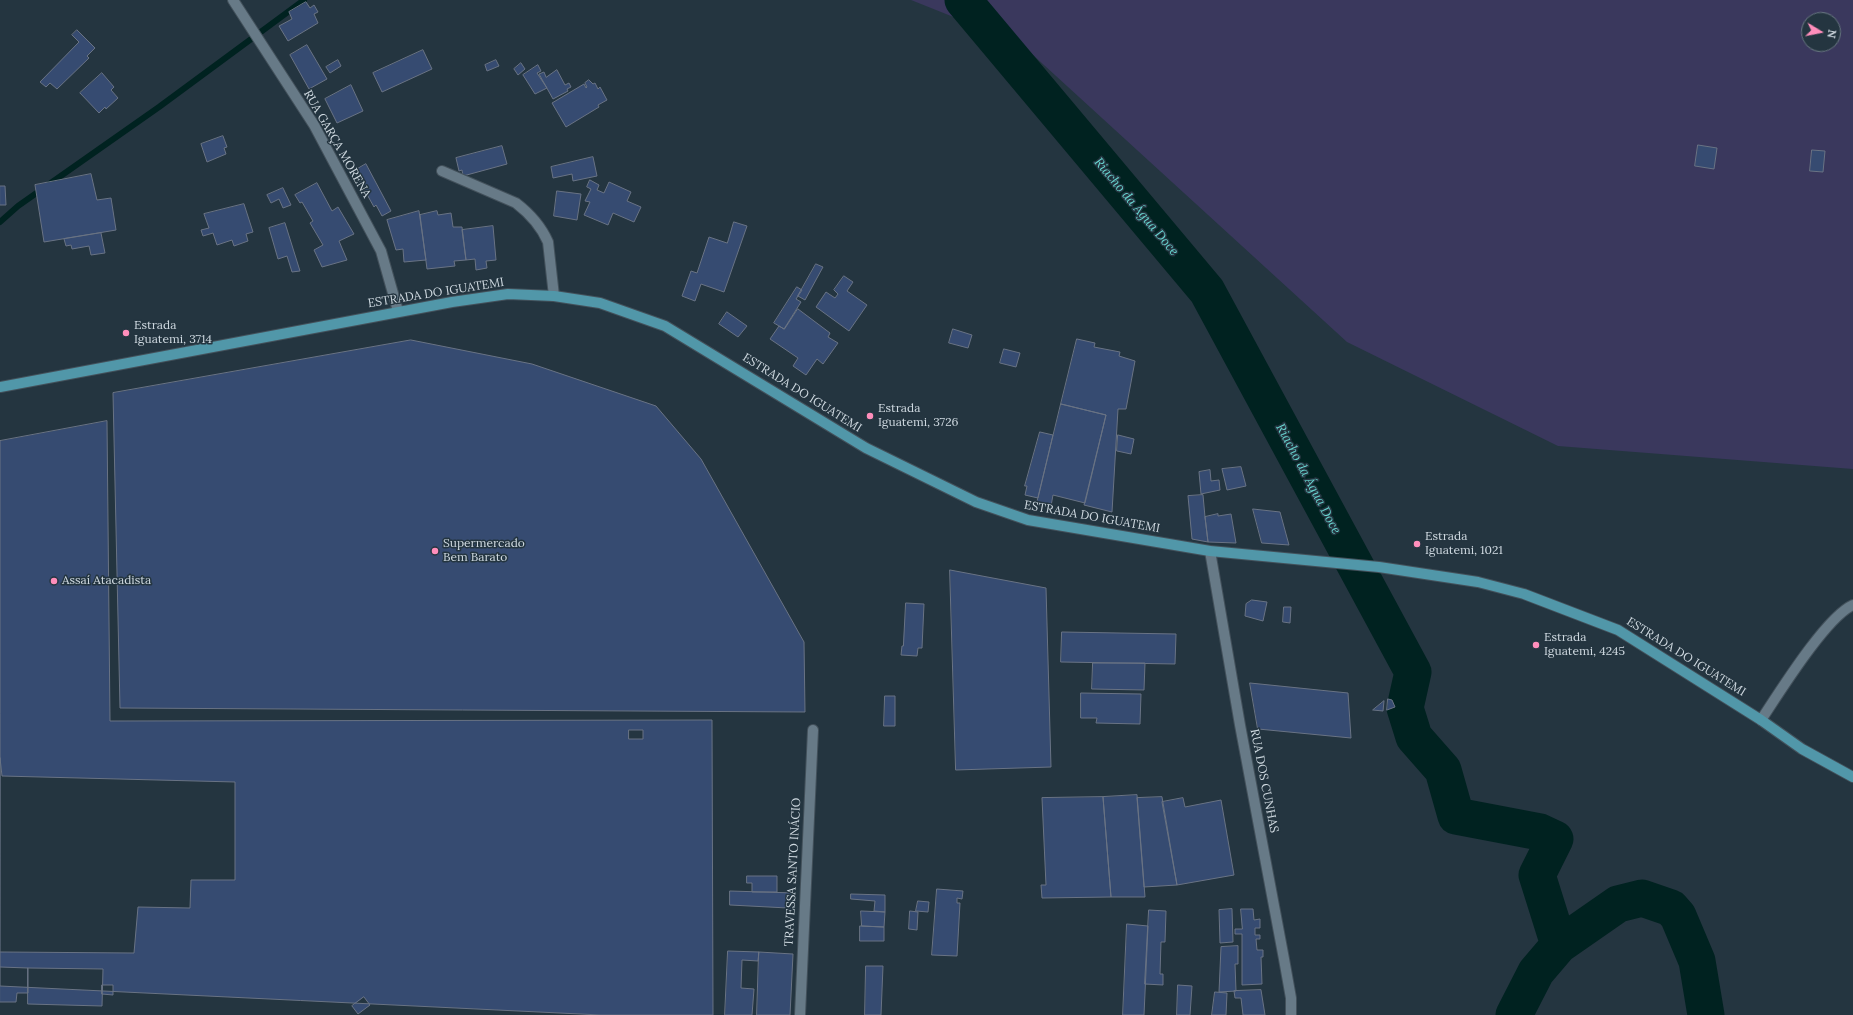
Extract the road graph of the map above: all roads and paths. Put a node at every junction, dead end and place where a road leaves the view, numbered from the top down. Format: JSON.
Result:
{"nodes":[{"id":1,"x":233,"y":0,"type":"edge"},
{"id":2,"x":442,"y":171,"type":"dead end"},
{"id":3,"x":554,"y":296,"type":"junction"},
{"id":4,"x":398,"y":312,"type":"junction"},
{"id":5,"x":0,"y":387,"type":"edge"},
{"id":6,"x":1210,"y":551,"type":"junction"},
{"id":7,"x":1853,"y":605,"type":"edge"},
{"id":8,"x":1761,"y":720,"type":"junction"},
{"id":9,"x":813,"y":730,"type":"dead end"},
{"id":10,"x":1853,"y":777,"type":"edge"},
{"id":11,"x":800,"y":1015,"type":"edge"},
{"id":12,"x":1291,"y":1015,"type":"edge"}],
"edges":[{"from":1,"to":4,"type":"street","name":"RUA GARÇA MORENA"},
{"from":2,"to":3,"type":"street"},
{"from":3,"to":4,"type":"main road","name":"ESTRADA DO IGUATEMI"},
{"from":3,"to":6,"type":"main road","name":"ESTRADA DO IGUATEMI"},
{"from":4,"to":5,"type":"main road","name":"ESTRADA DO IGUATEMI"},
{"from":6,"to":8,"type":"main road","name":"ESTRADA DO IGUATEMI"},
{"from":6,"to":12,"type":"street","name":"RUA DOS CUNHAS"},
{"from":7,"to":8,"type":"street"},
{"from":8,"to":10,"type":"main road","name":"ESTRADA DO IGUATEMI"},
{"from":9,"to":11,"type":"street","name":"TRAVESSA SANTO INÁCIO"}]}
